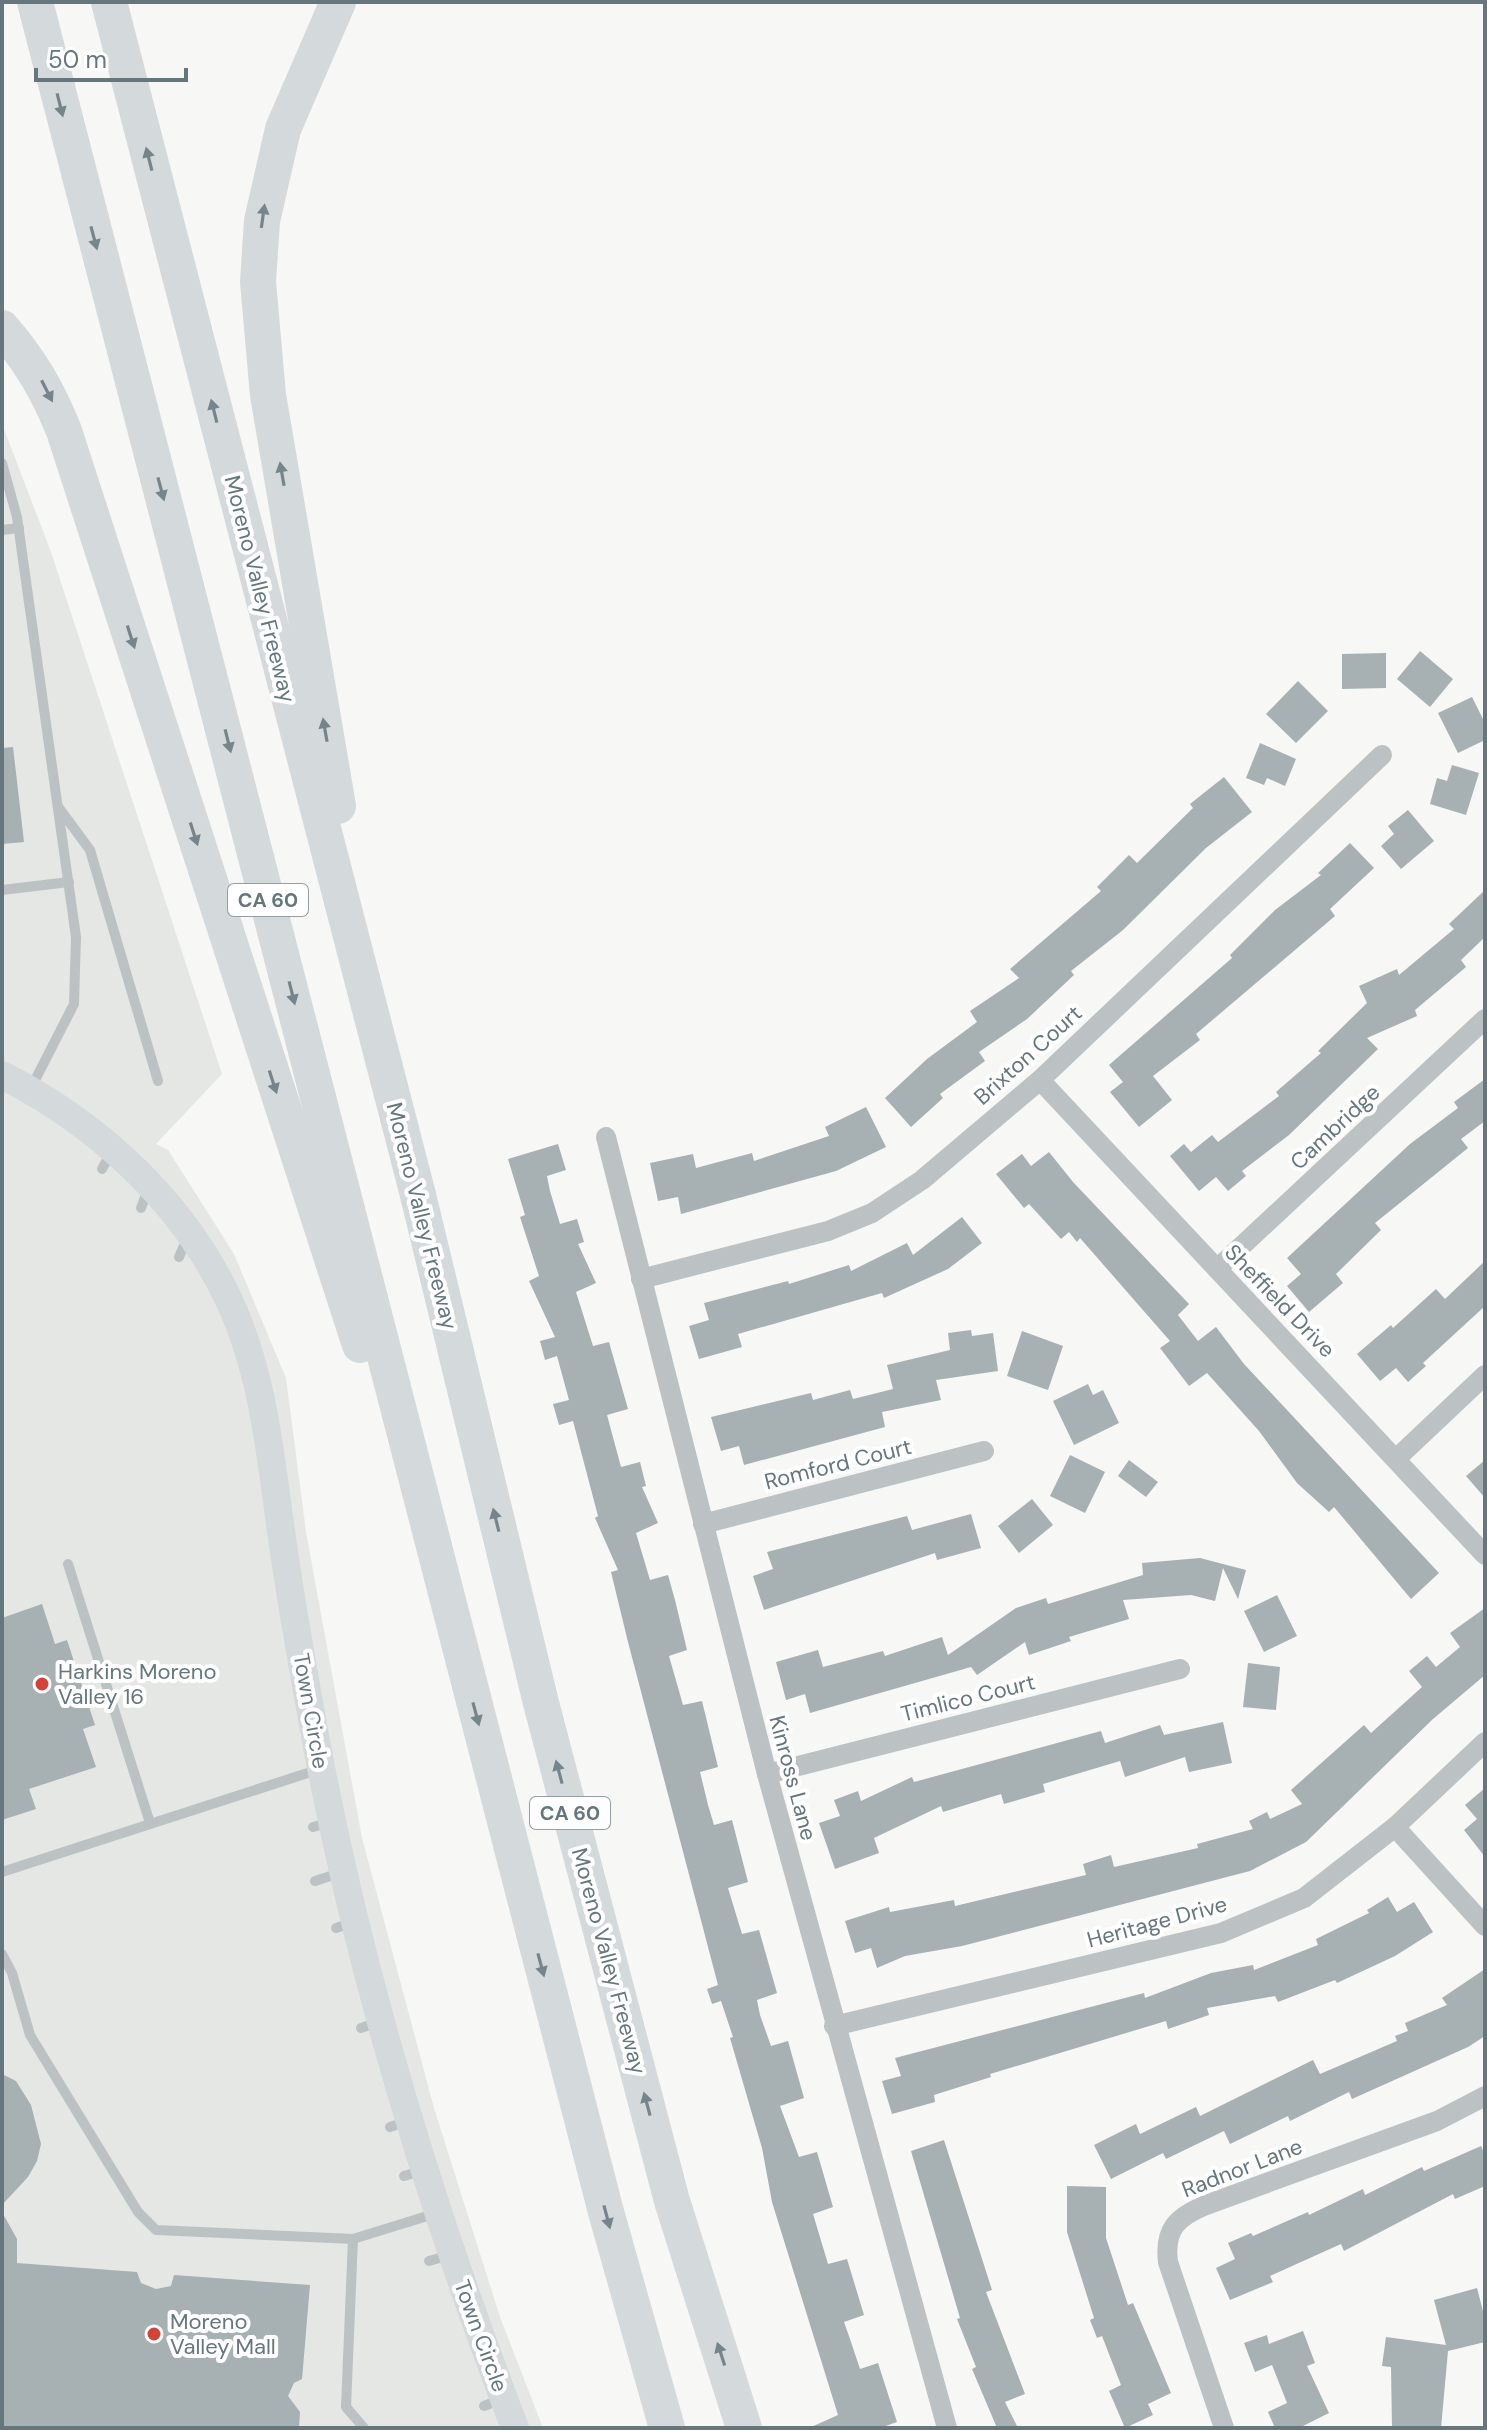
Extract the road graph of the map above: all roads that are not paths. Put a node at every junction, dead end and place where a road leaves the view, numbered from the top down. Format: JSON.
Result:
{"nodes":[{"id":1,"x":35,"y":2,"type":"edge"},
{"id":2,"x":109,"y":2,"type":"edge"},
{"id":3,"x":338,"y":2,"type":"edge"},
{"id":4,"x":2,"y":328,"type":"edge"},
{"id":5,"x":2,"y":463,"type":"edge"},
{"id":6,"x":19,"y":528,"type":"junction"},
{"id":7,"x":2,"y":530,"type":"edge"},
{"id":8,"x":1382,"y":755,"type":"dead end"},
{"id":9,"x":58,"y":806,"type":"junction"},
{"id":10,"x":69,"y":882,"type":"junction"},
{"id":11,"x":2,"y":890,"type":"edge"},
{"id":12,"x":1485,"y":1019,"type":"edge"},
{"id":13,"x":2,"y":1075,"type":"edge"},
{"id":14,"x":1040,"y":1080,"type":"junction"},
{"id":15,"x":158,"y":1081,"type":"dead end"},
{"id":16,"x":30,"y":1090,"type":"junction"},
{"id":17,"x":606,"y":1137,"type":"dead end"},
{"id":18,"x":417,"y":1191,"type":"junction"},
{"id":19,"x":1217,"y":1269,"type":"junction"},
{"id":20,"x":641,"y":1279,"type":"junction"},
{"id":21,"x":1485,"y":1375,"type":"edge"},
{"id":22,"x":984,"y":1451,"type":"dead end"},
{"id":23,"x":1397,"y":1458,"type":"junction"},
{"id":24,"x":703,"y":1524,"type":"junction"},
{"id":25,"x":1485,"y":1555,"type":"edge"},
{"id":26,"x":68,"y":1564,"type":"dead end"},
{"id":27,"x":456,"y":1638,"type":"junction"},
{"id":28,"x":1180,"y":1669,"type":"dead end"},
{"id":29,"x":1485,"y":1742,"type":"edge"},
{"id":30,"x":321,"y":1768,"type":"junction"},
{"id":31,"x":767,"y":1774,"type":"junction"},
{"id":32,"x":150,"y":1823,"type":"junction"},
{"id":33,"x":1395,"y":1827,"type":"junction"},
{"id":34,"x":2,"y":1872,"type":"edge"},
{"id":35,"x":344,"y":1872,"type":"junction"},
{"id":36,"x":315,"y":1881,"type":"dead end"},
{"id":37,"x":1485,"y":1926,"type":"edge"},
{"id":38,"x":2,"y":1954,"type":"edge"},
{"id":39,"x":834,"y":2026,"type":"junction"},
{"id":40,"x":1485,"y":2096,"type":"edge"},
{"id":41,"x":439,"y":2212,"type":"junction"},
{"id":42,"x":353,"y":2239,"type":"junction"},
{"id":43,"x":364,"y":2428,"type":"edge"},
{"id":44,"x":515,"y":2428,"type":"edge"},
{"id":45,"x":667,"y":2428,"type":"edge"},
{"id":46,"x":744,"y":2428,"type":"edge"},
{"id":47,"x":947,"y":2428,"type":"edge"},
{"id":48,"x":1224,"y":2428,"type":"edge"}],
"edges":[{"from":1,"to":27,"type":"highway","number":"CA 60","one_way":true},
{"from":18,"to":2,"type":"highway","name":"Moreno Valley Freeway","number":"CA 60","one_way":true},
{"from":18,"to":3,"type":"highway","one_way":true},
{"from":4,"to":27,"type":"highway","one_way":true},
{"from":5,"to":6,"type":"lane"},
{"from":6,"to":7,"type":"lane"},
{"from":6,"to":9,"type":"lane"},
{"from":8,"to":14,"type":"street","name":"Brixton Court"},
{"from":9,"to":10,"type":"lane"},
{"from":9,"to":15,"type":"lane"},
{"from":10,"to":11,"type":"lane"},
{"from":10,"to":16,"type":"lane"},
{"from":12,"to":19,"type":"street","name":"Cambridge"},
{"from":13,"to":16,"type":"street","name":"Town Circle"},
{"from":14,"to":19,"type":"street","name":"Sheffield Drive"},
{"from":14,"to":20,"type":"street","name":"Brixton Court"},
{"from":16,"to":30,"type":"street","name":"Town Circle"},
{"from":17,"to":20,"type":"street","name":"Kinross Lane"},
{"from":46,"to":18,"type":"highway","name":"Moreno Valley Freeway","number":"CA 60","one_way":true},
{"from":19,"to":23,"type":"street","name":"Sheffield Drive"},
{"from":20,"to":24,"type":"street","name":"Kinross Lane"},
{"from":21,"to":23,"type":"street"},
{"from":22,"to":24,"type":"street","name":"Romford Court"},
{"from":23,"to":25,"type":"street","name":"Sheffield Drive"},
{"from":24,"to":31,"type":"street","name":"Kinross Lane"},
{"from":26,"to":32,"type":"lane"},
{"from":27,"to":45,"type":"highway","number":"CA 60","one_way":true},
{"from":28,"to":31,"type":"street","name":"Timlico Court"},
{"from":29,"to":33,"type":"street","name":"Heritage Drive"},
{"from":30,"to":32,"type":"lane"},
{"from":30,"to":35,"type":"street","name":"Town Circle"},
{"from":31,"to":39,"type":"street","name":"Kinross Lane"},
{"from":32,"to":34,"type":"lane"},
{"from":33,"to":37,"type":"street"},
{"from":33,"to":39,"type":"street","name":"Heritage Drive"},
{"from":35,"to":36,"type":"lane"},
{"from":35,"to":41,"type":"street","name":"Town Circle"},
{"from":38,"to":42,"type":"lane"},
{"from":39,"to":47,"type":"street","name":"Kinross Lane"},
{"from":40,"to":48,"type":"street","name":"Radnor Lane"},
{"from":41,"to":42,"type":"lane"},
{"from":41,"to":44,"type":"street","name":"Town Circle"},
{"from":42,"to":43,"type":"lane"}]}
